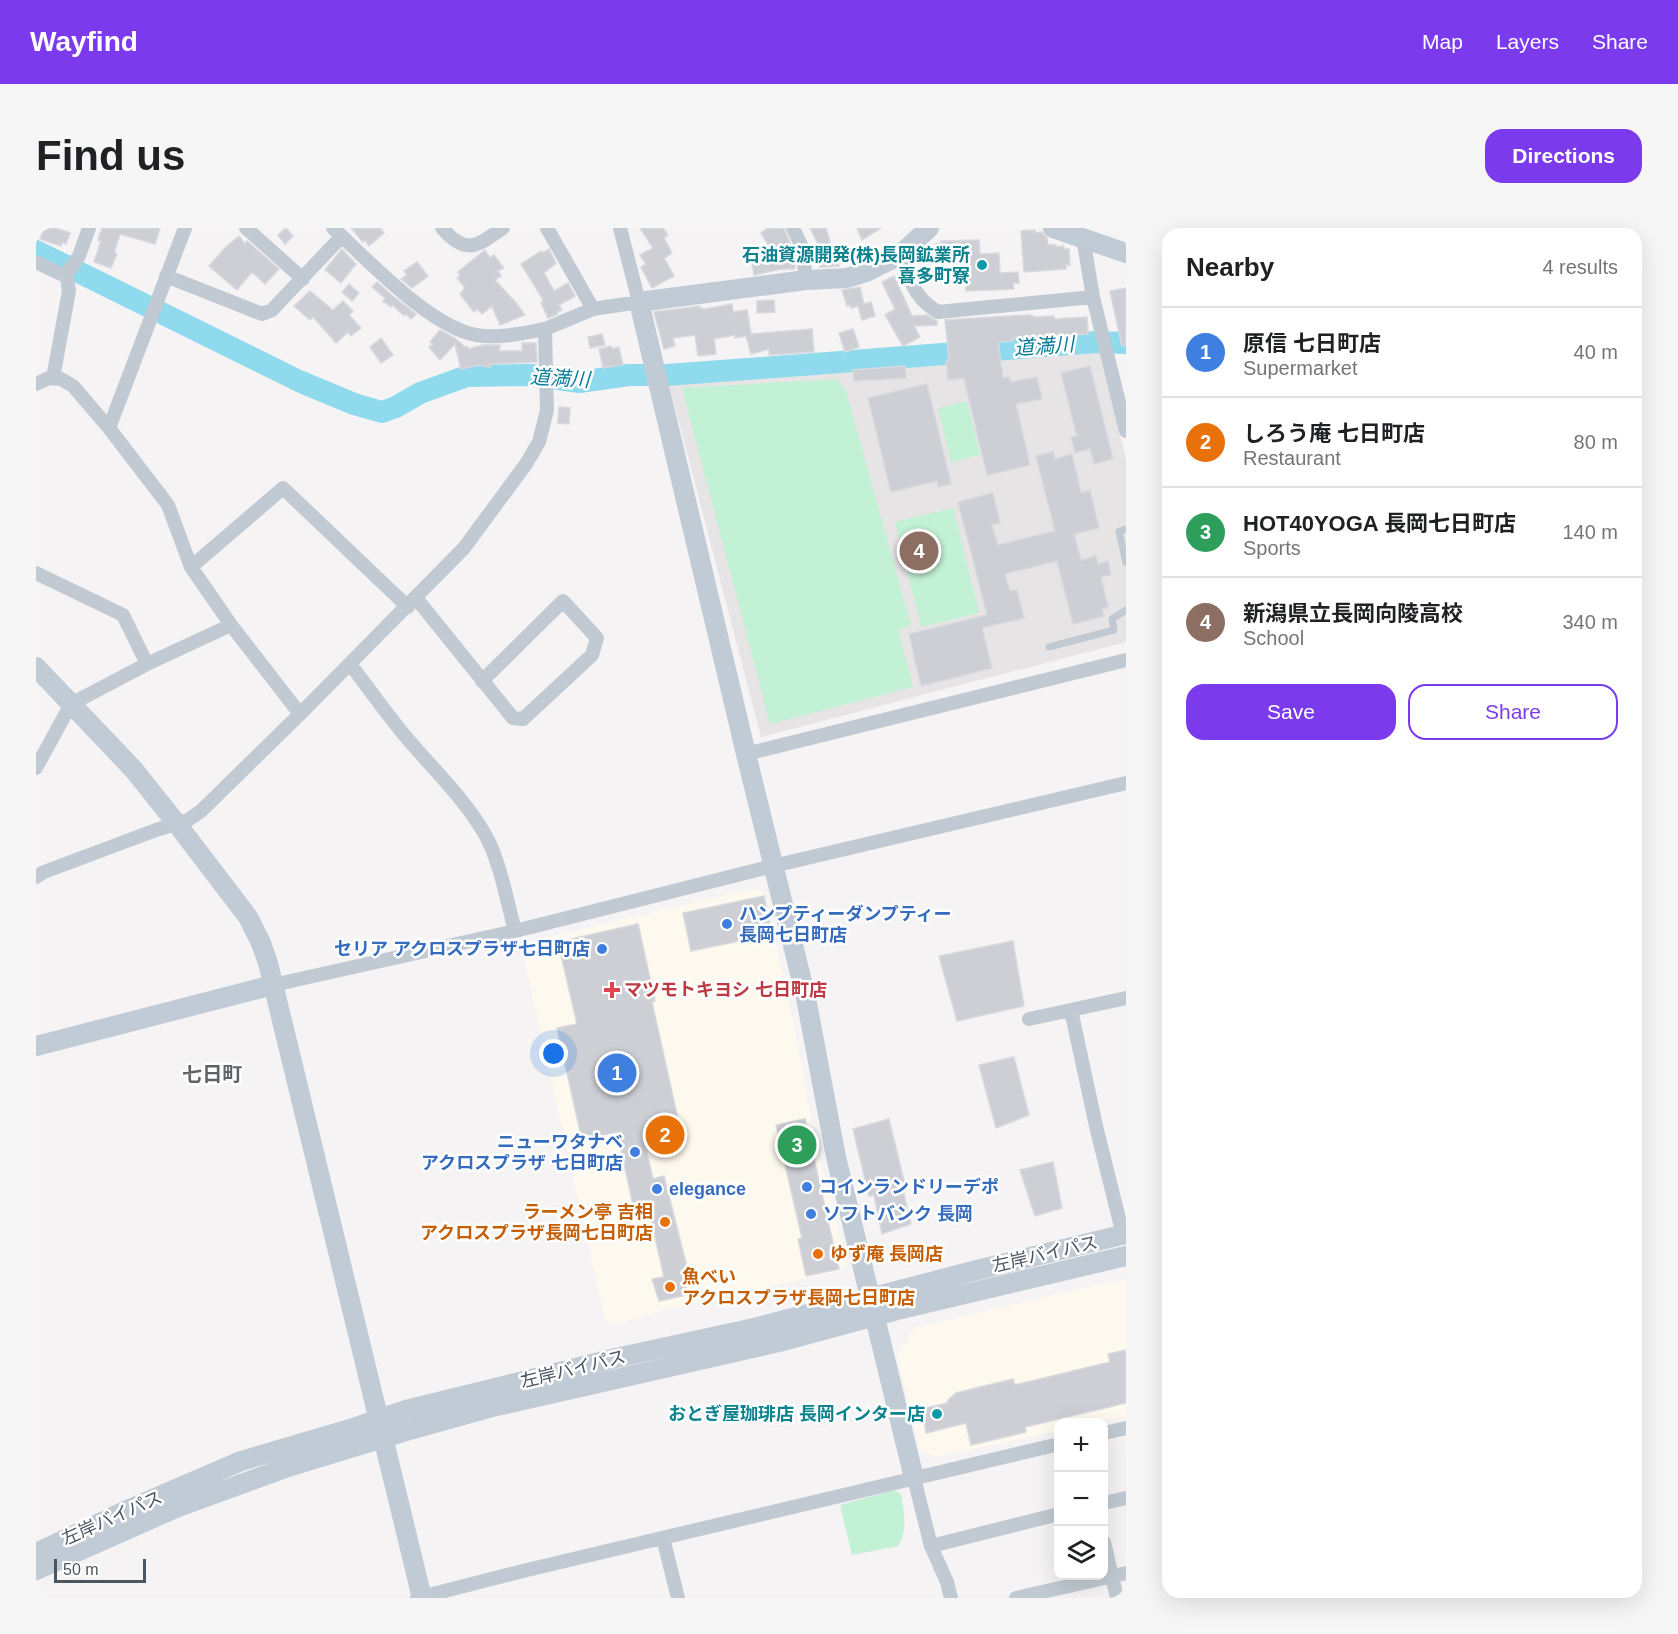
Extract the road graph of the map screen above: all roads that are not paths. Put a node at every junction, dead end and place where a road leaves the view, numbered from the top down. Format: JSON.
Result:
{"nodes":[{"id":1,"x":89,"y":228,"type":"edge"},
{"id":2,"x":185,"y":228,"type":"edge"},
{"id":3,"x":246,"y":228,"type":"edge"},
{"id":4,"x":442,"y":228,"type":"edge"},
{"id":5,"x":503,"y":228,"type":"edge"},
{"id":6,"x":547,"y":228,"type":"edge"},
{"id":7,"x":620,"y":228,"type":"edge"},
{"id":8,"x":793,"y":228,"type":"edge"},
{"id":9,"x":929,"y":228,"type":"edge"},
{"id":10,"x":1053,"y":228,"type":"edge"},
{"id":11,"x":338,"y":232,"type":"edge"},
{"id":12,"x":1077,"y":233,"type":"edge"},
{"id":13,"x":1126,"y":252,"type":"edge"},
{"id":14,"x":900,"y":255,"type":"junction"},
{"id":15,"x":36,"y":262,"type":"edge"},
{"id":16,"x":66,"y":273,"type":"junction"},
{"id":17,"x":166,"y":276,"type":"junction"},
{"id":18,"x":303,"y":279,"type":"junction"},
{"id":19,"x":806,"y":280,"type":"junction"},
{"id":20,"x":1093,"y":297,"type":"junction"},
{"id":21,"x":639,"y":302,"type":"junction"},
{"id":22,"x":593,"y":309,"type":"junction"},
{"id":23,"x":545,"y":329,"type":"junction"},
{"id":24,"x":53,"y":378,"type":"junction"},
{"id":25,"x":36,"y":384,"type":"edge"},
{"id":26,"x":109,"y":428,"type":"junction"},
{"id":27,"x":1126,"y":431,"type":"edge"},
{"id":28,"x":1126,"y":529,"type":"edge"},
{"id":29,"x":1126,"y":563,"type":"edge"},
{"id":30,"x":191,"y":567,"type":"junction"},
{"id":31,"x":36,"y":573,"type":"edge"},
{"id":32,"x":412,"y":602,"type":"junction"},
{"id":33,"x":1126,"y":610,"type":"edge"},
{"id":34,"x":231,"y":625,"type":"junction"},
{"id":35,"x":1049,"y":646,"type":"dead end"},
{"id":36,"x":1126,"y":660,"type":"edge"},
{"id":37,"x":147,"y":664,"type":"junction"},
{"id":38,"x":350,"y":664,"type":"junction"},
{"id":39,"x":36,"y":667,"type":"edge"},
{"id":40,"x":482,"y":681,"type":"junction"},
{"id":41,"x":71,"y":704,"type":"junction"},
{"id":42,"x":300,"y":714,"type":"junction"},
{"id":43,"x":746,"y":754,"type":"junction"},
{"id":44,"x":36,"y":768,"type":"edge"},
{"id":45,"x":1126,"y":783,"type":"edge"},
{"id":46,"x":177,"y":824,"type":"junction"},
{"id":47,"x":773,"y":866,"type":"junction"},
{"id":48,"x":39,"y":870,"type":"edge"},
{"id":49,"x":515,"y":931,"type":"junction"},
{"id":50,"x":273,"y":985,"type":"junction"},
{"id":51,"x":1126,"y":998,"type":"edge"},
{"id":52,"x":1071,"y":1010,"type":"junction"},
{"id":53,"x":1029,"y":1019,"type":"dead end"},
{"id":54,"x":36,"y":1046,"type":"edge"},
{"id":55,"x":1125,"y":1235,"type":"edge"},
{"id":56,"x":1126,"y":1256,"type":"edge"},
{"id":57,"x":873,"y":1308,"type":"junction"},
{"id":58,"x":1126,"y":1428,"type":"edge"},
{"id":59,"x":380,"y":1429,"type":"junction"},
{"id":60,"x":1108,"y":1432,"type":"edge"},
{"id":61,"x":1054,"y":1445,"type":"edge"},
{"id":62,"x":914,"y":1478,"type":"junction"},
{"id":63,"x":1126,"y":1498,"type":"edge"},
{"id":64,"x":1108,"y":1502,"type":"edge"},
{"id":65,"x":1054,"y":1515,"type":"edge"},
{"id":66,"x":663,"y":1538,"type":"junction"},
{"id":67,"x":932,"y":1546,"type":"junction"},
{"id":68,"x":1108,"y":1551,"type":"edge"},
{"id":69,"x":36,"y":1553,"type":"edge"},
{"id":70,"x":36,"y":1570,"type":"edge"},
{"id":71,"x":1119,"y":1575,"type":"edge"},
{"id":72,"x":420,"y":1598,"type":"edge"},
{"id":73,"x":678,"y":1598,"type":"edge"},
{"id":74,"x":951,"y":1598,"type":"edge"},
{"id":75,"x":1016,"y":1598,"type":"edge"},
{"id":76,"x":1117,"y":1598,"type":"edge"}],
"edges":[{"from":1,"to":16,"type":"street"},
{"from":2,"to":17,"type":"street"},
{"from":3,"to":18,"type":"street"},
{"from":4,"to":5,"type":"street"},
{"from":6,"to":22,"type":"street"},
{"from":7,"to":21,"type":"street"},
{"from":8,"to":19,"type":"street"},
{"from":9,"to":14,"type":"street"},
{"from":10,"to":12,"type":"street"},
{"from":11,"to":18,"type":"street"},
{"from":11,"to":23,"type":"street"},
{"from":12,"to":13,"type":"street"},
{"from":12,"to":20,"type":"street"},
{"from":14,"to":19,"type":"street"},
{"from":14,"to":20,"type":"street"},
{"from":15,"to":16,"type":"street"},
{"from":16,"to":24,"type":"street"},
{"from":17,"to":18,"type":"street"},
{"from":17,"to":26,"type":"street"},
{"from":19,"to":21,"type":"street"},
{"from":20,"to":27,"type":"street"},
{"from":21,"to":22,"type":"street"},
{"from":21,"to":43,"type":"street"},
{"from":22,"to":23,"type":"street"},
{"from":23,"to":32,"type":"street"},
{"from":24,"to":25,"type":"street"},
{"from":24,"to":26,"type":"street"},
{"from":26,"to":30,"type":"street"},
{"from":28,"to":29,"type":"lane"},
{"from":30,"to":32,"type":"street"},
{"from":30,"to":34,"type":"street"},
{"from":31,"to":37,"type":"street"},
{"from":32,"to":38,"type":"street"},
{"from":32,"to":40,"type":"street"},
{"from":33,"to":35,"type":"lane"},
{"from":34,"to":37,"type":"street"},
{"from":34,"to":42,"type":"street"},
{"from":36,"to":43,"type":"street"},
{"from":37,"to":41,"type":"street"},
{"from":38,"to":42,"type":"street"},
{"from":38,"to":49,"type":"street"},
{"from":39,"to":41,"type":"street"},
{"from":40,"to":40,"type":"street"},
{"from":41,"to":44,"type":"street"},
{"from":41,"to":46,"type":"street"},
{"from":42,"to":46,"type":"street"},
{"from":43,"to":47,"type":"street"},
{"from":45,"to":47,"type":"street"},
{"from":46,"to":48,"type":"street"},
{"from":46,"to":50,"type":"street"},
{"from":47,"to":49,"type":"street"},
{"from":47,"to":57,"type":"street"},
{"from":49,"to":50,"type":"street"},
{"from":50,"to":54,"type":"street"},
{"from":50,"to":59,"type":"street"},
{"from":51,"to":52,"type":"street"},
{"from":52,"to":53,"type":"street"},
{"from":52,"to":55,"type":"street"},
{"from":55,"to":57,"type":"street","name":"左岸バイパス"},
{"from":56,"to":57,"type":"street","name":"左岸バイパス"},
{"from":57,"to":59,"type":"street","name":"左岸バイパス"},
{"from":57,"to":62,"type":"street"},
{"from":58,"to":60,"type":"street"},
{"from":59,"to":69,"type":"street","name":"左岸バイパス"},
{"from":59,"to":70,"type":"street","name":"左岸バイパス"},
{"from":59,"to":72,"type":"street"},
{"from":61,"to":62,"type":"street"},
{"from":62,"to":66,"type":"street"},
{"from":62,"to":67,"type":"street"},
{"from":63,"to":64,"type":"street"},
{"from":65,"to":67,"type":"street"},
{"from":66,"to":72,"type":"street"},
{"from":66,"to":73,"type":"street"},
{"from":67,"to":74,"type":"street"},
{"from":68,"to":71,"type":"street"},
{"from":71,"to":75,"type":"street"},
{"from":71,"to":76,"type":"street"}]}
